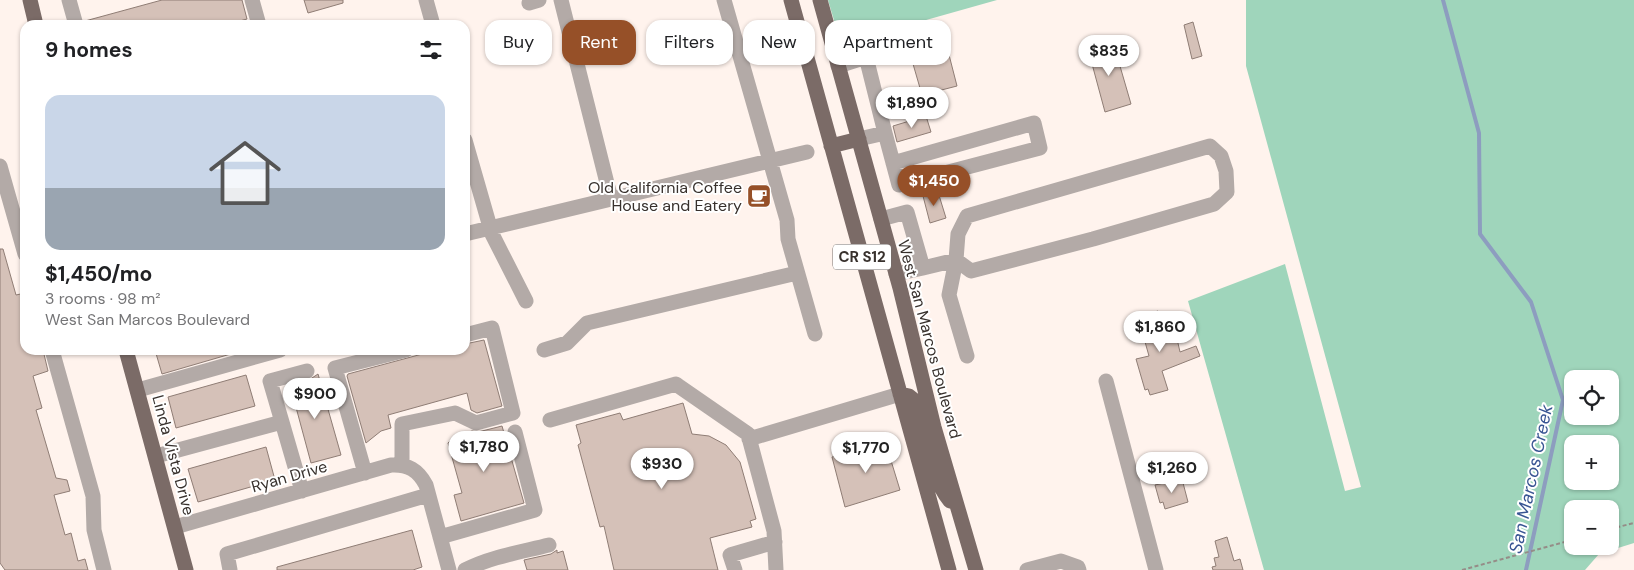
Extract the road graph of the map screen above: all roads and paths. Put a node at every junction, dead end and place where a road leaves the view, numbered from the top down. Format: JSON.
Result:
{"nodes":[{"id":1,"x":30,"y":0,"type":"edge"},
{"id":2,"x":68,"y":0,"type":"edge"},
{"id":3,"x":252,"y":0,"type":"edge"},
{"id":4,"x":426,"y":0,"type":"edge"},
{"id":5,"x":561,"y":0,"type":"edge"},
{"id":6,"x":724,"y":0,"type":"edge"},
{"id":7,"x":790,"y":0,"type":"edge"},
{"id":8,"x":820,"y":0,"type":"edge"},
{"id":9,"x":35,"y":20,"type":"edge"},
{"id":10,"x":74,"y":20,"type":"edge"},
{"id":11,"x":258,"y":20,"type":"edge"},
{"id":12,"x":432,"y":20,"type":"edge"},
{"id":13,"x":838,"y":66,"type":"junction"},
{"id":14,"x":884,"y":133,"type":"junction"},
{"id":15,"x":859,"y":140,"type":"junction"},
{"id":16,"x":831,"y":146,"type":"junction"},
{"id":17,"x":807,"y":152,"type":"dead end"},
{"id":18,"x":770,"y":161,"type":"junction"},
{"id":19,"x":893,"y":163,"type":"junction"},
{"id":20,"x":0,"y":166,"type":"edge"},
{"id":21,"x":470,"y":167,"type":"edge"},
{"id":22,"x":612,"y":199,"type":"junction"},
{"id":23,"x":881,"y":219,"type":"junction"},
{"id":24,"x":490,"y":228,"type":"junction"},
{"id":25,"x":470,"y":233,"type":"edge"},
{"id":26,"x":20,"y":236,"type":"edge"},
{"id":27,"x":956,"y":260,"type":"junction"},
{"id":28,"x":923,"y":268,"type":"junction"},
{"id":29,"x":797,"y":273,"type":"junction"},
{"id":30,"x":896,"y":274,"type":"junction"},
{"id":31,"x":526,"y":301,"type":"dead end"},
{"id":32,"x":470,"y":334,"type":"edge"},
{"id":33,"x":815,"y":334,"type":"dead end"},
{"id":34,"x":544,"y":350,"type":"dead end"},
{"id":35,"x":53,"y":355,"type":"edge"},
{"id":36,"x":128,"y":355,"type":"edge"},
{"id":37,"x":262,"y":355,"type":"edge"},
{"id":38,"x":386,"y":355,"type":"edge"},
{"id":39,"x":967,"y":356,"type":"dead end"},
{"id":40,"x":307,"y":370,"type":"dead end"},
{"id":41,"x":1106,"y":381,"type":"dead end"},
{"id":42,"x":138,"y":390,"type":"junction"},
{"id":43,"x":900,"y":394,"type":"junction"},
{"id":44,"x":550,"y":420,"type":"dead end"},
{"id":45,"x":282,"y":422,"type":"junction"},
{"id":46,"x":515,"y":432,"type":"dead end"},
{"id":47,"x":749,"y":439,"type":"junction"},
{"id":48,"x":156,"y":456,"type":"junction"},
{"id":49,"x":407,"y":467,"type":"junction"},
{"id":50,"x":365,"y":473,"type":"junction"},
{"id":51,"x":302,"y":491,"type":"junction"},
{"id":52,"x":428,"y":495,"type":"junction"},
{"id":53,"x":959,"y":512,"type":"junction"},
{"id":54,"x":1634,"y":523,"type":"edge"},
{"id":55,"x":175,"y":527,"type":"junction"},
{"id":56,"x":1619,"y":527,"type":"edge"},
{"id":57,"x":440,"y":537,"type":"junction"},
{"id":58,"x":775,"y":542,"type":"junction"},
{"id":59,"x":1564,"y":542,"type":"edge"},
{"id":60,"x":549,"y":545,"type":"dead end"},
{"id":61,"x":1034,"y":569,"type":"edge"},
{"id":62,"x":104,"y":570,"type":"edge"},
{"id":63,"x":186,"y":570,"type":"edge"},
{"id":64,"x":230,"y":570,"type":"edge"},
{"id":65,"x":449,"y":570,"type":"edge"},
{"id":66,"x":465,"y":570,"type":"edge"},
{"id":67,"x":735,"y":570,"type":"edge"},
{"id":68,"x":776,"y":570,"type":"edge"},
{"id":69,"x":948,"y":570,"type":"edge"},
{"id":70,"x":976,"y":570,"type":"edge"},
{"id":71,"x":1079,"y":570,"type":"edge"},
{"id":72,"x":1156,"y":570,"type":"edge"},
{"id":73,"x":1462,"y":570,"type":"edge"}],
"edges":[{"from":1,"to":9,"type":"main road"},
{"from":2,"to":10,"type":"street"},
{"from":3,"to":11,"type":"street"},
{"from":4,"to":12,"type":"street"},
{"from":5,"to":22,"type":"street"},
{"from":6,"to":18,"type":"street"},
{"from":7,"to":16,"type":"main road","number":"CR S12"},
{"from":8,"to":13,"type":"main road","name":"West San Marcos Boulevard","number":"CR S12"},
{"from":13,"to":14,"type":"street"},
{"from":13,"to":15,"type":"main road","name":"West San Marcos Boulevard","number":"CR S12"},
{"from":14,"to":15,"type":"street"},
{"from":14,"to":19,"type":"street"},
{"from":15,"to":16,"type":"main road"},
{"from":15,"to":23,"type":"main road","name":"West San Marcos Boulevard","number":"CR S12"},
{"from":16,"to":43,"type":"main road","number":"CR S12"},
{"from":17,"to":18,"type":"street"},
{"from":18,"to":22,"type":"street"},
{"from":18,"to":29,"type":"street"},
{"from":19,"to":19,"type":"street"},
{"from":20,"to":26,"type":"street"},
{"from":21,"to":24,"type":"street"},
{"from":22,"to":24,"type":"street"},
{"from":23,"to":28,"type":"street"},
{"from":23,"to":30,"type":"main road","name":"West San Marcos Boulevard","number":"CR S12"},
{"from":24,"to":25,"type":"street"},
{"from":24,"to":31,"type":"street"},
{"from":27,"to":27,"type":"street"},
{"from":27,"to":28,"type":"street"},
{"from":27,"to":39,"type":"street"},
{"from":28,"to":30,"type":"street"},
{"from":29,"to":33,"type":"street"},
{"from":29,"to":34,"type":"street"},
{"from":30,"to":53,"type":"main road","name":"West San Marcos Boulevard","number":"CR S12"},
{"from":32,"to":49,"type":"street"},
{"from":35,"to":62,"type":"street"},
{"from":36,"to":42,"type":"main road","name":"Linda Vista Drive"},
{"from":37,"to":42,"type":"street"},
{"from":38,"to":50,"type":"street"},
{"from":40,"to":45,"type":"street"},
{"from":41,"to":72,"type":"street"},
{"from":42,"to":48,"type":"main road","name":"Linda Vista Drive"},
{"from":43,"to":47,"type":"street"},
{"from":43,"to":53,"type":"main road"},
{"from":43,"to":69,"type":"main road","number":"CR S12"},
{"from":44,"to":47,"type":"street"},
{"from":45,"to":48,"type":"street"},
{"from":45,"to":51,"type":"street"},
{"from":46,"to":57,"type":"street"},
{"from":47,"to":58,"type":"street"},
{"from":48,"to":55,"type":"main road","name":"Linda Vista Drive"},
{"from":49,"to":50,"type":"street","name":"Ryan Drive"},
{"from":49,"to":52,"type":"street"},
{"from":50,"to":51,"type":"street","name":"Ryan Drive"},
{"from":51,"to":55,"type":"street","name":"Ryan Drive"},
{"from":52,"to":57,"type":"street"},
{"from":52,"to":64,"type":"street"},
{"from":53,"to":70,"type":"main road","name":"West San Marcos Boulevard","number":"CR S12"},
{"from":54,"to":56,"type":"path"},
{"from":55,"to":63,"type":"main road","name":"Linda Vista Drive"},
{"from":57,"to":65,"type":"street"},
{"from":58,"to":67,"type":"street"},
{"from":58,"to":68,"type":"street"},
{"from":59,"to":73,"type":"path"},
{"from":60,"to":66,"type":"street"},
{"from":61,"to":71,"type":"street"}]}
